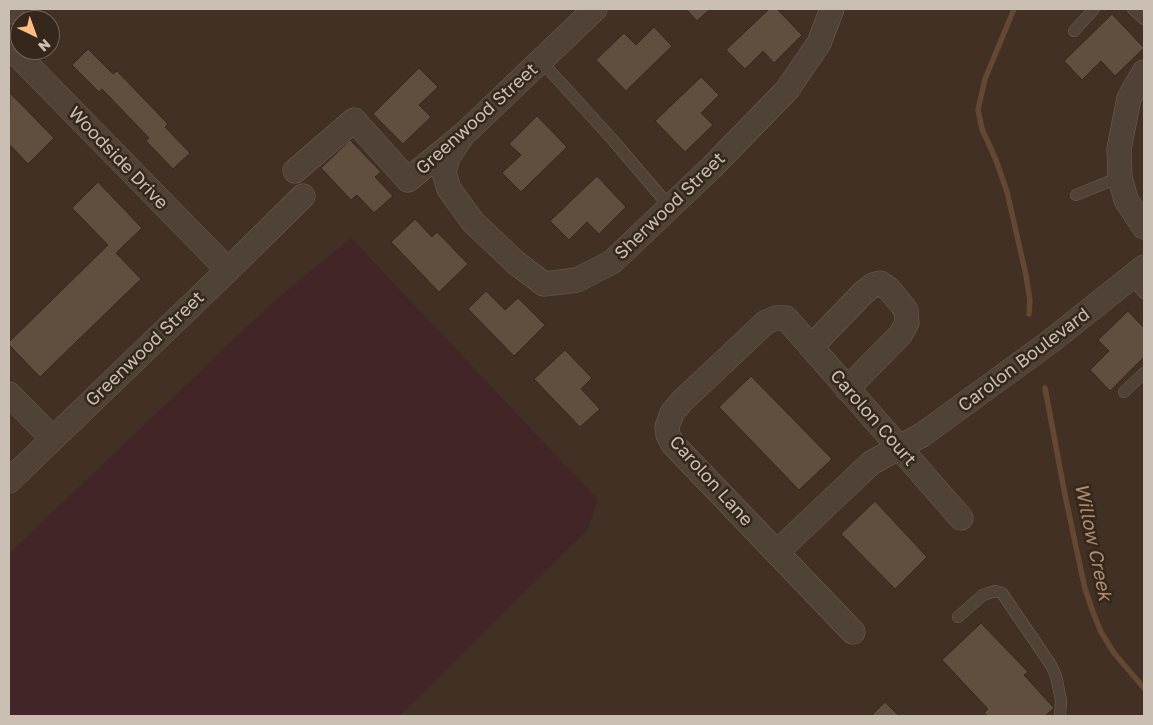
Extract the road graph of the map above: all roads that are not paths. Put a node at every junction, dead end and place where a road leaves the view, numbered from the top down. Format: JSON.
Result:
{"nodes":[{"id":1,"x":19,"y":9,"type":"edge"},
{"id":2,"x":595,"y":9,"type":"edge"},
{"id":3,"x":832,"y":9,"type":"edge"},
{"id":4,"x":1094,"y":9,"type":"edge"},
{"id":5,"x":1133,"y":9,"type":"edge"},
{"id":6,"x":9,"y":19,"type":"edge"},
{"id":7,"x":1144,"y":19,"type":"edge"},
{"id":8,"x":1074,"y":31,"type":"dead end"},
{"id":9,"x":9,"y":46,"type":"edge"},
{"id":10,"x":541,"y":61,"type":"junction"},
{"id":11,"x":1144,"y":72,"type":"edge"},
{"id":12,"x":464,"y":135,"type":"junction"},
{"id":13,"x":295,"y":171,"type":"dead end"},
{"id":14,"x":1120,"y":177,"type":"junction"},
{"id":15,"x":1076,"y":195,"type":"dead end"},
{"id":16,"x":303,"y":196,"type":"dead end"},
{"id":17,"x":670,"y":207,"type":"junction"},
{"id":18,"x":1144,"y":227,"type":"edge"},
{"id":19,"x":228,"y":270,"type":"junction"},
{"id":20,"x":1140,"y":279,"type":"edge"},
{"id":21,"x":786,"y":318,"type":"joint"},
{"id":22,"x":811,"y":347,"type":"junction"},
{"id":23,"x":1144,"y":373,"type":"edge"},
{"id":24,"x":847,"y":389,"type":"junction"},
{"id":25,"x":1124,"y":392,"type":"dead end"},
{"id":26,"x":9,"y":394,"type":"edge"},
{"id":27,"x":52,"y":438,"type":"junction"},
{"id":28,"x":900,"y":448,"type":"junction"},
{"id":29,"x":9,"y":481,"type":"edge"},
{"id":30,"x":961,"y":518,"type":"dead end"},
{"id":31,"x":777,"y":552,"type":"junction"},
{"id":32,"x":958,"y":617,"type":"dead end"},
{"id":33,"x":853,"y":632,"type":"dead end"},
{"id":34,"x":1060,"y":716,"type":"edge"}],
"edges":[{"from":1,"to":6,"type":"lane"},
{"from":2,"to":10,"type":"street","name":"Greenwood Street"},
{"from":3,"to":17,"type":"street","name":"Sherwood Street"},
{"from":4,"to":8,"type":"lane"},
{"from":5,"to":7,"type":"lane"},
{"from":9,"to":19,"type":"street","name":"Woodside Drive"},
{"from":10,"to":12,"type":"street","name":"Greenwood Street"},
{"from":10,"to":17,"type":"lane"},
{"from":11,"to":14,"type":"street"},
{"from":12,"to":13,"type":"street","name":"Greenwood Street"},
{"from":12,"to":17,"type":"street","name":"Sherwood Street"},
{"from":14,"to":15,"type":"lane"},
{"from":14,"to":18,"type":"street"},
{"from":16,"to":19,"type":"street","name":"Greenwood Street"},
{"from":19,"to":27,"type":"street","name":"Greenwood Street"},
{"from":20,"to":28,"type":"street","name":"Carolon Boulevard"},
{"from":21,"to":22,"type":"street","name":"Carolon Court"},
{"from":21,"to":31,"type":"street","name":"Carolon Lane"},
{"from":22,"to":24,"type":"street","name":"Carolon Court"},
{"from":22,"to":24,"type":"street"},
{"from":23,"to":25,"type":"lane"},
{"from":24,"to":28,"type":"street","name":"Carolon Court"},
{"from":26,"to":27,"type":"street"},
{"from":27,"to":29,"type":"street","name":"Greenwood Street"},
{"from":28,"to":30,"type":"street","name":"Carolon Court"},
{"from":28,"to":31,"type":"street","name":"Carolon Boulevard"},
{"from":31,"to":33,"type":"street","name":"Carolon Lane"},
{"from":32,"to":34,"type":"lane"}]}
